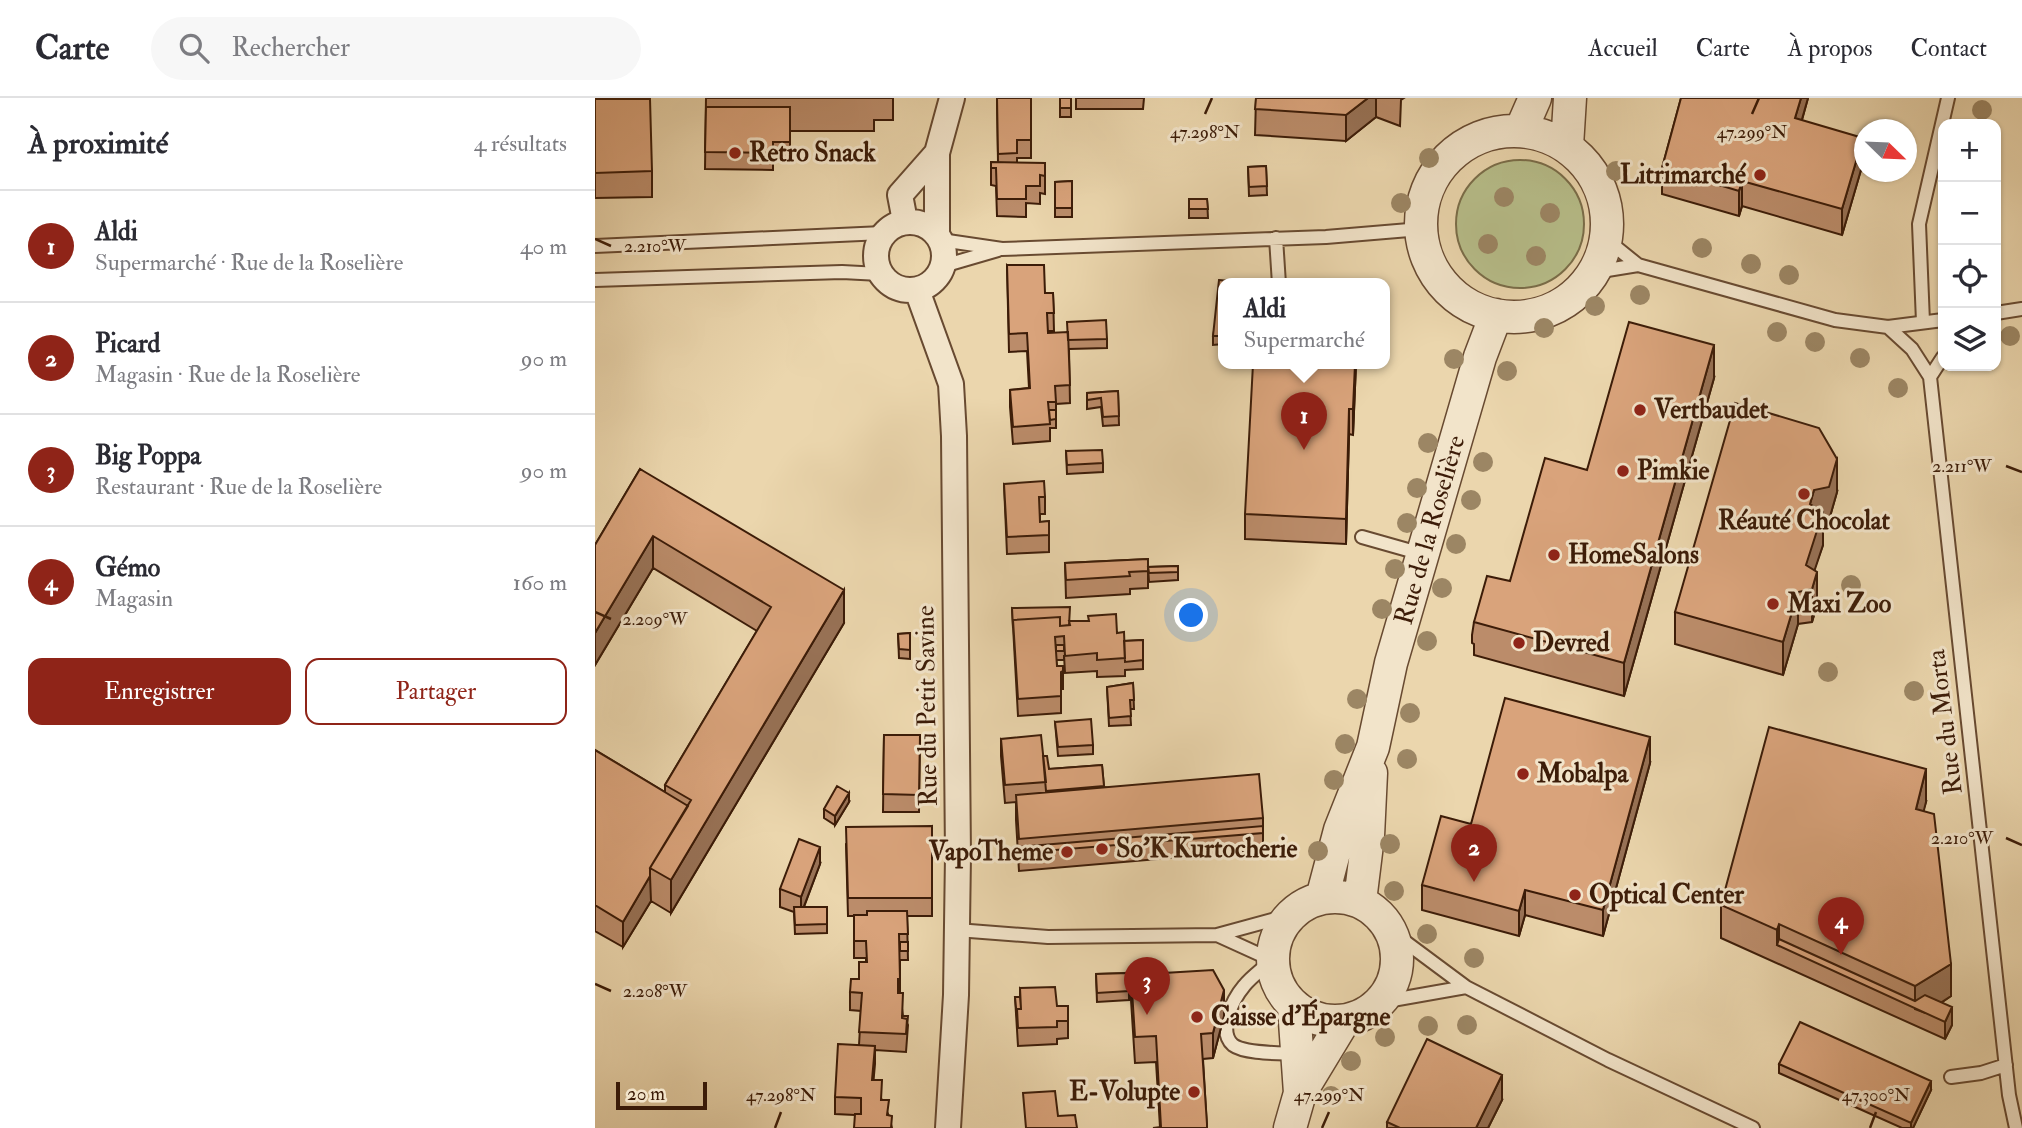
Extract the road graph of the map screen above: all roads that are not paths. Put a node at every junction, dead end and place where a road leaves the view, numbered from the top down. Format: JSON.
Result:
{"nodes":[{"id":1,"x":952,"y":98,"type":"edge"},
{"id":2,"x":1535,"y":98,"type":"edge"},
{"id":3,"x":1570,"y":98,"type":"edge"},
{"id":4,"x":1948,"y":98,"type":"edge"},
{"id":5,"x":1521,"y":130,"type":"junction"},
{"id":6,"x":1567,"y":146,"type":"junction"},
{"id":7,"x":937,"y":153,"type":"junction"},
{"id":8,"x":894,"y":227,"type":"junction"},
{"id":9,"x":1421,"y":229,"type":"junction"},
{"id":10,"x":939,"y":237,"type":"junction"},
{"id":11,"x":1276,"y":239,"type":"junction"},
{"id":12,"x":1607,"y":240,"type":"junction"},
{"id":13,"x":595,"y":246,"type":"edge"},
{"id":14,"x":1002,"y":249,"type":"junction"},
{"id":15,"x":1638,"y":265,"type":"junction"},
{"id":16,"x":943,"y":266,"type":"junction"},
{"id":17,"x":1595,"y":272,"type":"junction"},
{"id":18,"x":880,"y":274,"type":"junction"},
{"id":19,"x":1279,"y":278,"type":"edge"},
{"id":20,"x":595,"y":280,"type":"edge"},
{"id":21,"x":917,"y":290,"type":"junction"},
{"id":22,"x":2022,"y":309,"type":"edge"},
{"id":23,"x":2001,"y":313,"type":"edge"},
{"id":24,"x":1496,"y":315,"type":"junction"},
{"id":25,"x":1938,"y":320,"type":"edge"},
{"id":26,"x":1923,"y":322,"type":"junction"},
{"id":27,"x":1888,"y":327,"type":"junction"},
{"id":28,"x":1938,"y":364,"type":"edge"},
{"id":29,"x":1930,"y":377,"type":"junction"},
{"id":30,"x":1362,"y":537,"type":"dead end"},
{"id":31,"x":1423,"y":554,"type":"junction"},
{"id":32,"x":1373,"y":747,"type":"junction"},
{"id":33,"x":1322,"y":898,"type":"junction"},
{"id":34,"x":1360,"y":901,"type":"junction"},
{"id":35,"x":1290,"y":915,"type":"junction"},
{"id":36,"x":957,"y":930,"type":"junction"},
{"id":37,"x":1392,"y":932,"type":"junction"},
{"id":38,"x":1217,"y":935,"type":"junction"},
{"id":39,"x":1272,"y":960,"type":"junction"},
{"id":40,"x":1466,"y":987,"type":"junction"},
{"id":41,"x":1381,"y":1002,"type":"junction"},
{"id":42,"x":1294,"y":1007,"type":"junction"},
{"id":43,"x":1343,"y":1022,"type":"junction"},
{"id":44,"x":1297,"y":1054,"type":"junction"},
{"id":45,"x":2006,"y":1065,"type":"junction"},
{"id":46,"x":1951,"y":1077,"type":"dead end"},
{"id":47,"x":1300,"y":1093,"type":"junction"},
{"id":48,"x":2016,"y":1094,"type":"edge"},
{"id":49,"x":2011,"y":1112,"type":"junction"},
{"id":50,"x":948,"y":1128,"type":"edge"},
{"id":51,"x":1290,"y":1128,"type":"edge"},
{"id":52,"x":1753,"y":1128,"type":"edge"},
{"id":53,"x":2009,"y":1128,"type":"edge"},
{"id":54,"x":2016,"y":1128,"type":"edge"}],
"edges":[{"from":1,"to":7,"type":"street"},
{"from":2,"to":5,"type":"street"},
{"from":3,"to":6,"type":"street"},
{"from":4,"to":26,"type":"lane"},
{"from":5,"to":6,"type":"street"},
{"from":5,"to":9,"type":"street"},
{"from":6,"to":12,"type":"street"},
{"from":7,"to":8,"type":"street"},
{"from":7,"to":10,"type":"street"},
{"from":8,"to":10,"type":"street"},
{"from":8,"to":13,"type":"lane"},
{"from":8,"to":18,"type":"street"},
{"from":9,"to":11,"type":"lane"},
{"from":9,"to":24,"type":"street"},
{"from":10,"to":14,"type":"lane"},
{"from":10,"to":16,"type":"street"},
{"from":11,"to":14,"type":"lane"},
{"from":11,"to":19,"type":"lane"},
{"from":12,"to":15,"type":"lane"},
{"from":12,"to":17,"type":"street"},
{"from":14,"to":16,"type":"lane"},
{"from":15,"to":17,"type":"lane"},
{"from":15,"to":27,"type":"lane"},
{"from":16,"to":21,"type":"street"},
{"from":17,"to":24,"type":"street"},
{"from":18,"to":20,"type":"lane"},
{"from":18,"to":21,"type":"street"},
{"from":21,"to":36,"type":"street","name":"Rue du Petit Savine"},
{"from":22,"to":23,"type":"lane"},
{"from":24,"to":31,"type":"street","name":"Rue de la Roselière"},
{"from":25,"to":26,"type":"lane"},
{"from":26,"to":27,"type":"lane"},
{"from":27,"to":29,"type":"lane","name":"Rue du Morta"},
{"from":28,"to":29,"type":"lane"},
{"from":29,"to":45,"type":"lane","name":"Rue du Morta"},
{"from":30,"to":31,"type":"lane"},
{"from":31,"to":32,"type":"street","name":"Rue de la Roselière"},
{"from":32,"to":33,"type":"street","name":"Rue de la Roselière"},
{"from":32,"to":34,"type":"street","name":"Rue de la Roselière"},
{"from":33,"to":34,"type":"street"},
{"from":33,"to":35,"type":"street"},
{"from":34,"to":37,"type":"street"},
{"from":35,"to":38,"type":"lane"},
{"from":35,"to":39,"type":"street"},
{"from":36,"to":38,"type":"lane"},
{"from":36,"to":50,"type":"street","name":"Rue du Petit Savine"},
{"from":37,"to":40,"type":"lane"},
{"from":37,"to":41,"type":"street"},
{"from":38,"to":39,"type":"lane"},
{"from":39,"to":42,"type":"street"},
{"from":39,"to":44,"type":"lane"},
{"from":40,"to":41,"type":"lane"},
{"from":40,"to":52,"type":"lane"},
{"from":41,"to":43,"type":"street"},
{"from":42,"to":43,"type":"street"},
{"from":42,"to":44,"type":"street"},
{"from":43,"to":47,"type":"street"},
{"from":44,"to":47,"type":"street"},
{"from":45,"to":46,"type":"lane"},
{"from":45,"to":48,"type":"lane","name":"Rue du Morta"},
{"from":47,"to":51,"type":"street"},
{"from":48,"to":49,"type":"lane","name":"Rue du Morta"},
{"from":49,"to":53,"type":"lane"},
{"from":49,"to":54,"type":"lane","name":"Rue du Morta"}]}
